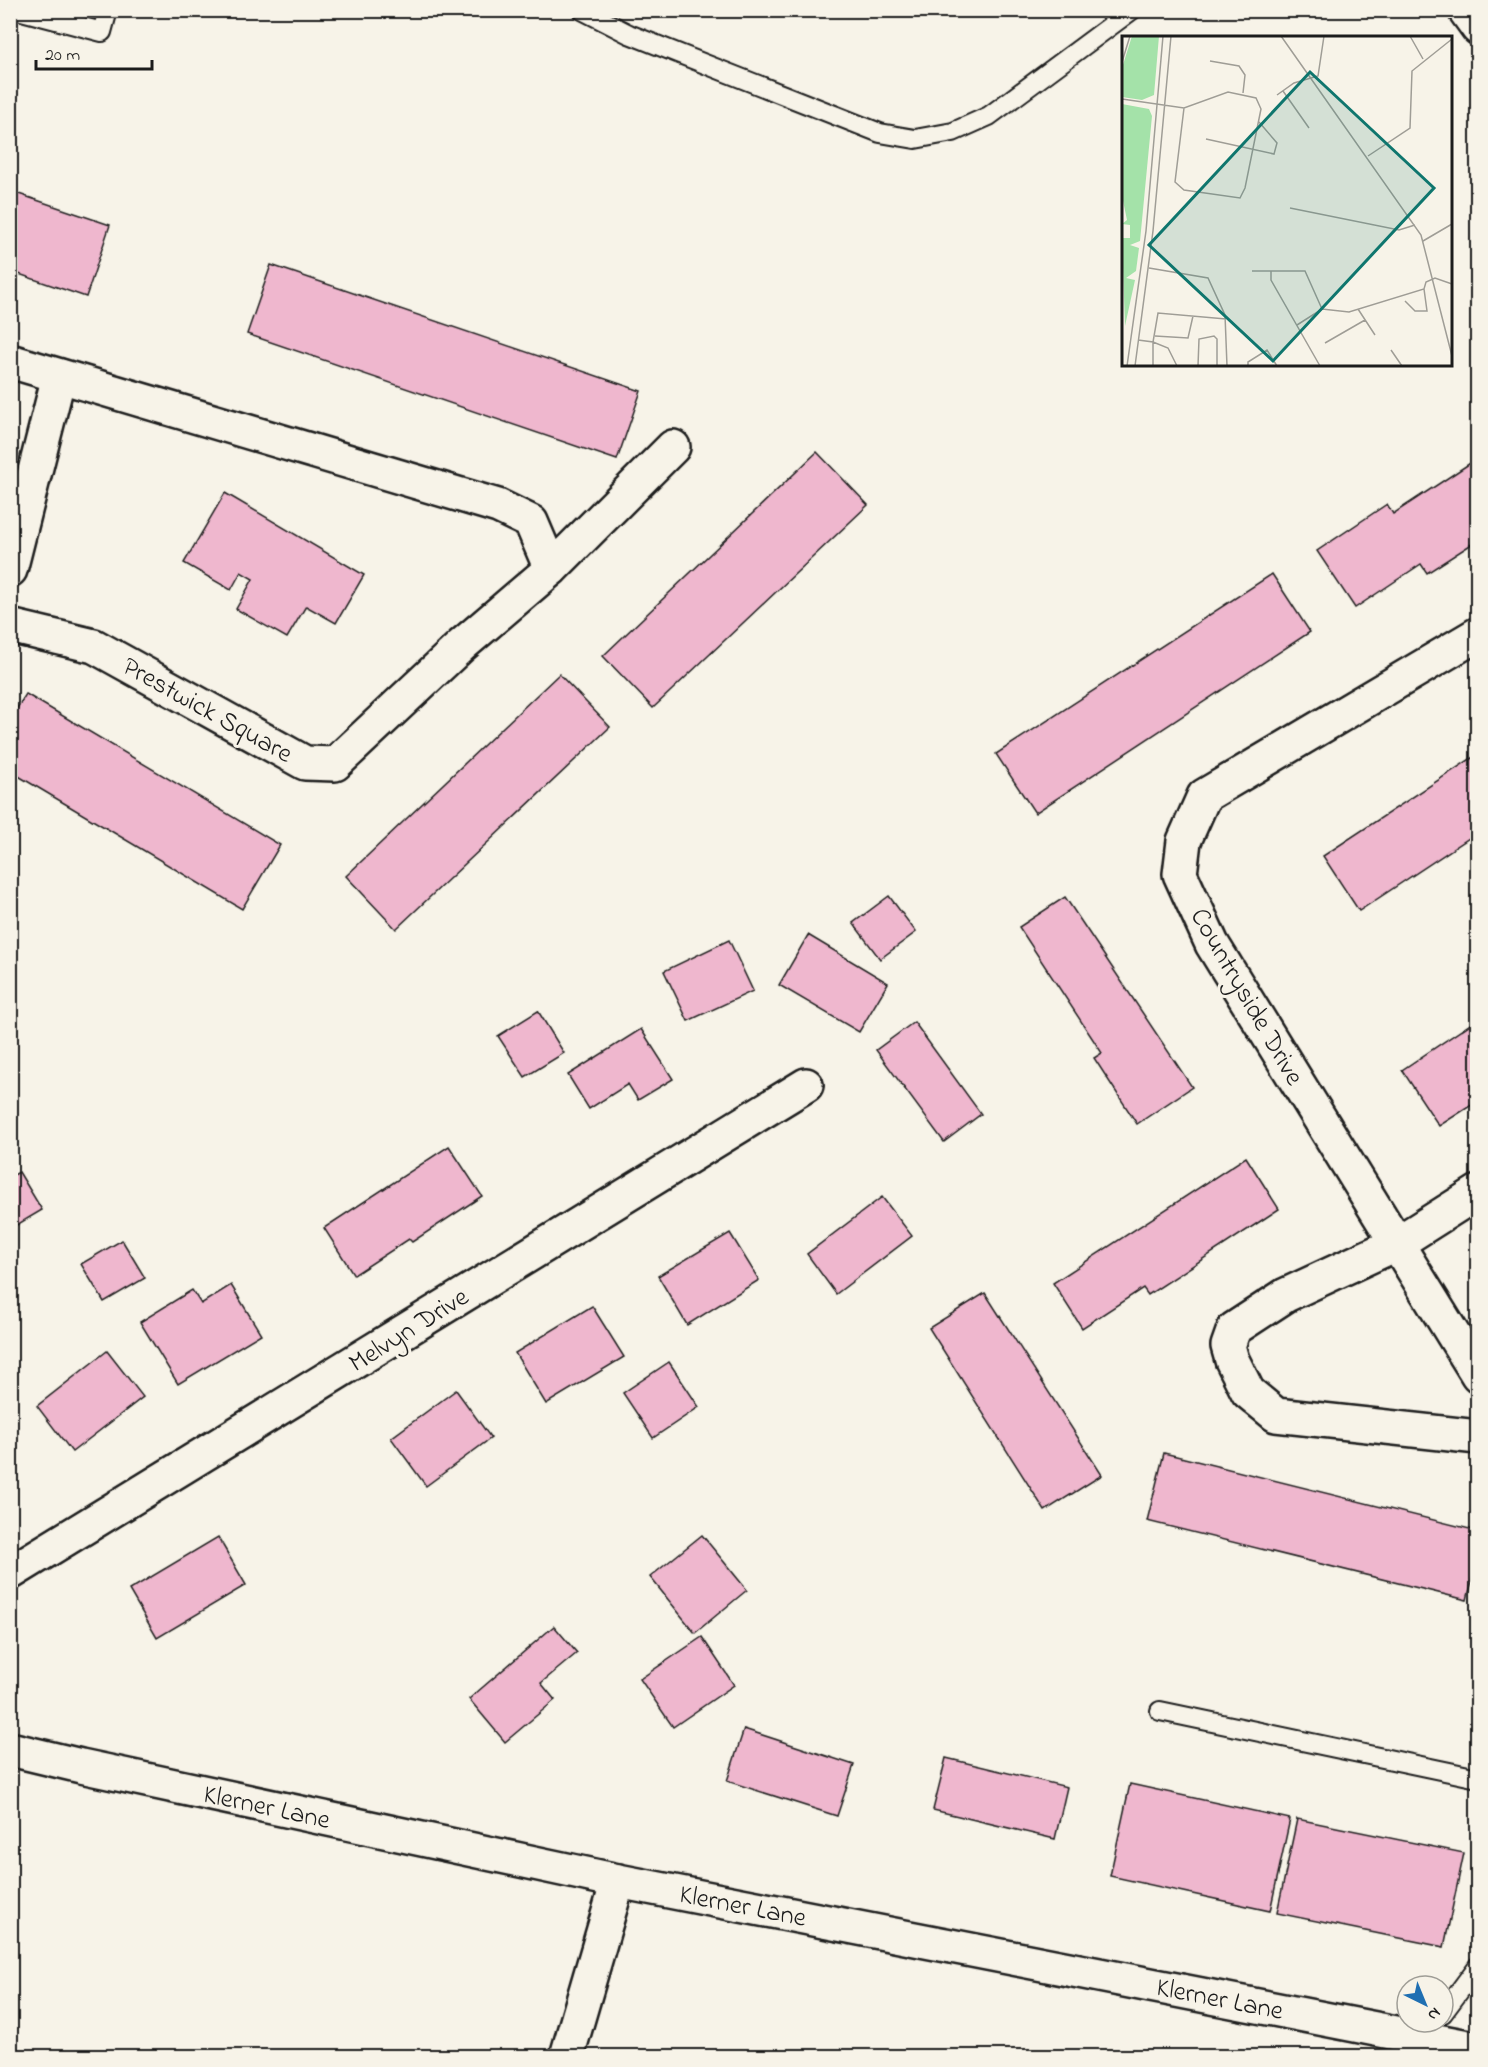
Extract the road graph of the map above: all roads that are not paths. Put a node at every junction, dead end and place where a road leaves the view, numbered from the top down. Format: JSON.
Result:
{"nodes":[{"id":1,"x":18,"y":10,"type":"edge"},
{"id":2,"x":108,"y":10,"type":"edge"},
{"id":3,"x":582,"y":10,"type":"edge"},
{"id":4,"x":1132,"y":10,"type":"edge"},
{"id":5,"x":1465,"y":10,"type":"edge"},
{"id":6,"x":1478,"y":28,"type":"edge"},
{"id":7,"x":10,"y":361,"type":"edge"},
{"id":8,"x":59,"y":376,"type":"junction"},
{"id":9,"x":673,"y":447,"type":"dead end"},
{"id":10,"x":551,"y":569,"type":"junction"},
{"id":11,"x":10,"y":570,"type":"edge"},
{"id":12,"x":10,"y":626,"type":"edge"},
{"id":13,"x":1478,"y":634,"type":"edge"},
{"id":14,"x":806,"y":1085,"type":"dead end"},
{"id":15,"x":1478,"y":1192,"type":"edge"},
{"id":16,"x":1396,"y":1244,"type":"junction"},
{"id":17,"x":1478,"y":1376,"type":"edge"},
{"id":18,"x":1478,"y":1437,"type":"edge"},
{"id":19,"x":10,"y":1573,"type":"edge"},
{"id":20,"x":1160,"y":1711,"type":"dead end"},
{"id":21,"x":10,"y":1749,"type":"edge"},
{"id":22,"x":1478,"y":1778,"type":"edge"},
{"id":23,"x":618,"y":1881,"type":"junction"},
{"id":24,"x":1478,"y":1966,"type":"edge"},
{"id":25,"x":1455,"y":1999,"type":"edge"},
{"id":26,"x":1395,"y":2026,"type":"edge"},
{"id":27,"x":1434,"y":2034,"type":"edge"},
{"id":28,"x":1478,"y":2049,"type":"edge"},
{"id":29,"x":567,"y":2056,"type":"edge"}],
"edges":[{"from":1,"to":2,"type":"lane"},
{"from":3,"to":4,"type":"lane"},
{"from":5,"to":6,"type":"street"},
{"from":7,"to":8,"type":"street"},
{"from":8,"to":10,"type":"street"},
{"from":8,"to":11,"type":"street"},
{"from":9,"to":10,"type":"street","name":"Prestwick Square"},
{"from":10,"to":12,"type":"street","name":"Prestwick Square"},
{"from":13,"to":16,"type":"street","name":"Countryside Drive"},
{"from":14,"to":19,"type":"street","name":"Melvyn Drive"},
{"from":15,"to":16,"type":"street"},
{"from":16,"to":17,"type":"street","name":"Countryside Drive"},
{"from":16,"to":18,"type":"street"},
{"from":20,"to":22,"type":"lane"},
{"from":21,"to":23,"type":"street","name":"Klerner Lane"},
{"from":23,"to":26,"type":"street","name":"Klerner Lane"},
{"from":23,"to":29,"type":"street"},
{"from":24,"to":25,"type":"lane"},
{"from":27,"to":28,"type":"street","name":"Klerner Lane"}]}
